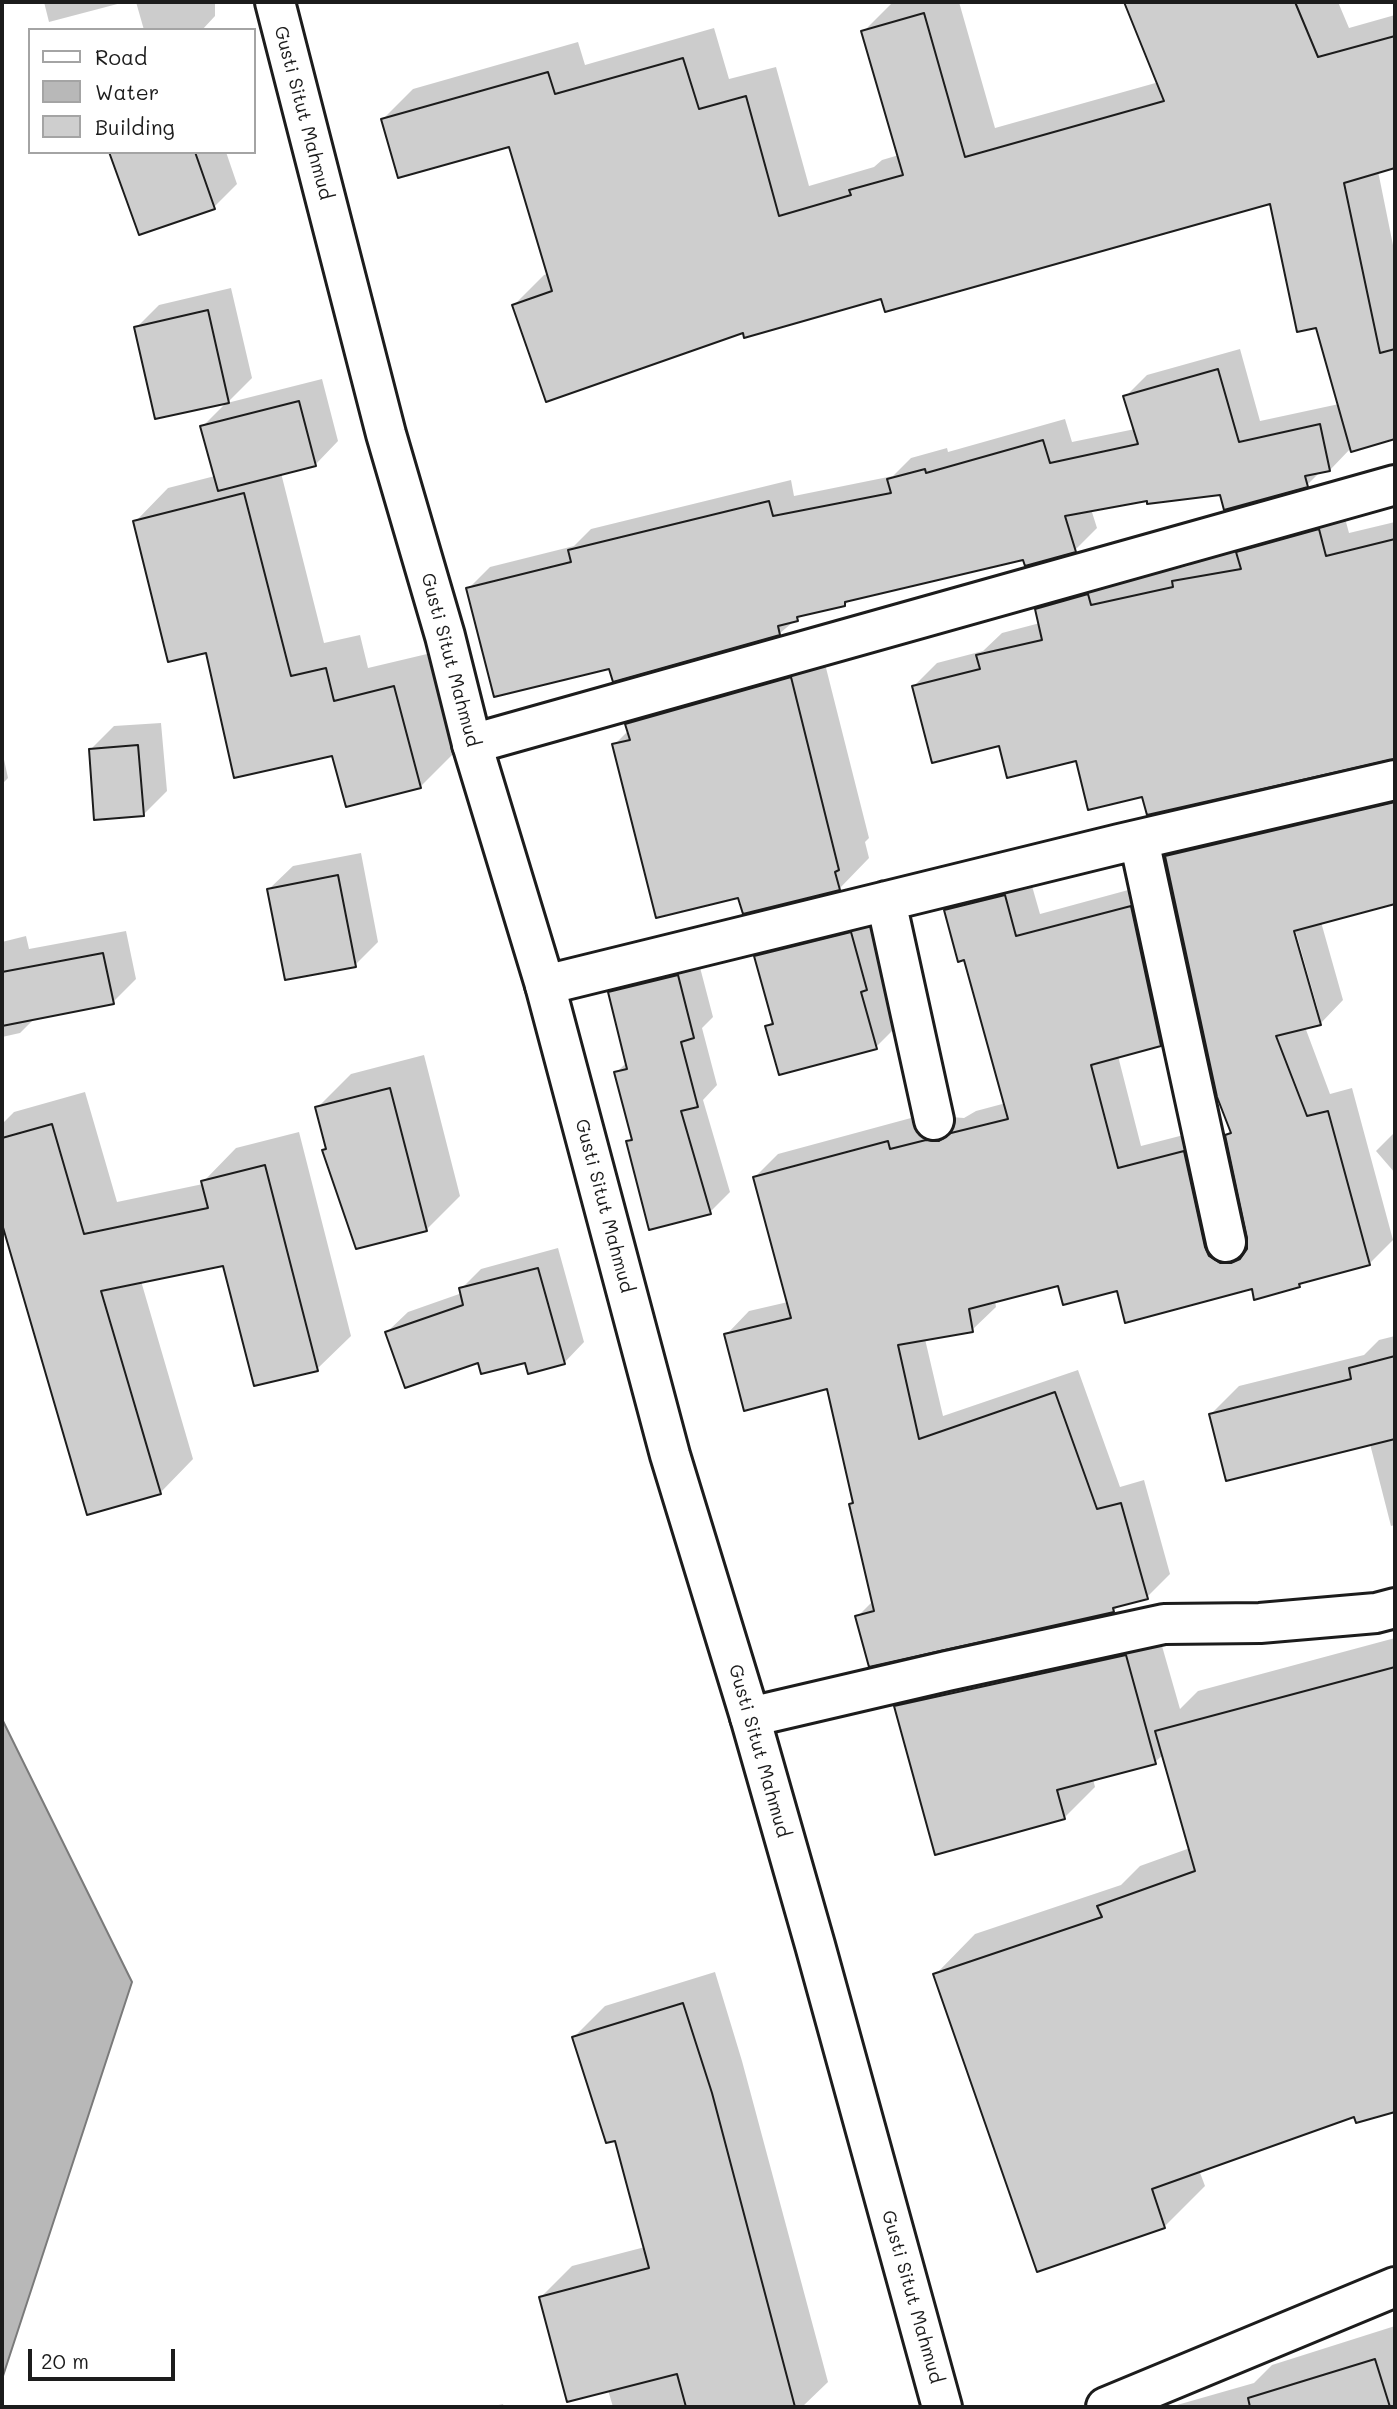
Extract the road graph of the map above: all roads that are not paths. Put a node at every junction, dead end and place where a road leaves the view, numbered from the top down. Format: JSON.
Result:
{"nodes":[{"id":1,"x":275,"y":2,"type":"edge"},
{"id":2,"x":1395,"y":485,"type":"edge"},
{"id":3,"x":472,"y":744,"type":"junction"},
{"id":4,"x":1395,"y":780,"type":"edge"},
{"id":5,"x":1139,"y":840,"type":"junction"},
{"id":6,"x":886,"y":901,"type":"junction"},
{"id":7,"x":545,"y":985,"type":"junction"},
{"id":8,"x":934,"y":1120,"type":"dead end"},
{"id":9,"x":1226,"y":1242,"type":"dead end"},
{"id":10,"x":1395,"y":1608,"type":"edge"},
{"id":11,"x":750,"y":1717,"type":"junction"},
{"id":12,"x":1395,"y":2287,"type":"edge"},
{"id":13,"x":942,"y":2407,"type":"edge"},
{"id":14,"x":1106,"y":2407,"type":"edge"}],
"edges":[{"from":1,"to":3,"type":"main road","name":"Gusti Situt Mahmud"},
{"from":2,"to":3,"type":"main road"},
{"from":3,"to":7,"type":"main road","name":"Gusti Situt Mahmud"},
{"from":4,"to":5,"type":"main road"},
{"from":5,"to":6,"type":"main road"},
{"from":5,"to":9,"type":"main road"},
{"from":6,"to":7,"type":"main road"},
{"from":6,"to":8,"type":"main road"},
{"from":7,"to":11,"type":"main road","name":"Gusti Situt Mahmud"},
{"from":10,"to":11,"type":"main road"},
{"from":11,"to":13,"type":"main road","name":"Gusti Situt Mahmud"},
{"from":12,"to":14,"type":"main road"}]}
